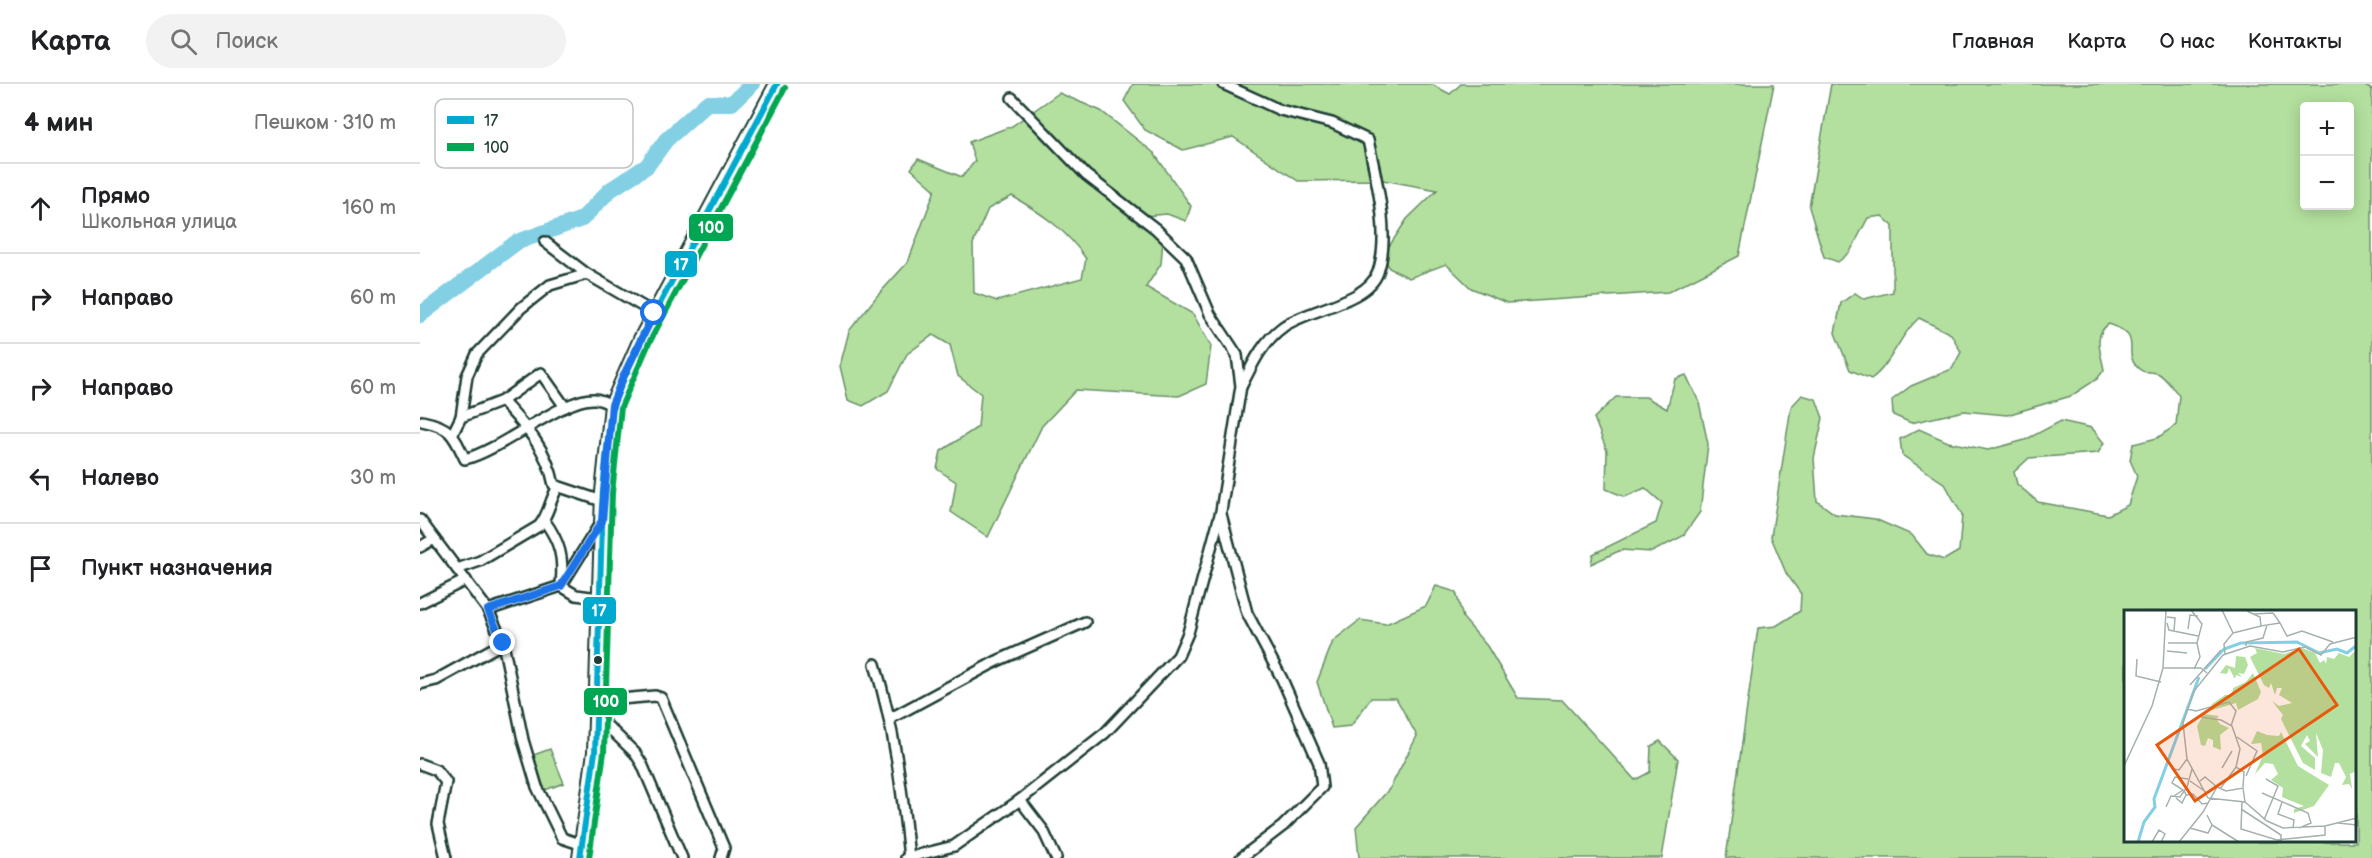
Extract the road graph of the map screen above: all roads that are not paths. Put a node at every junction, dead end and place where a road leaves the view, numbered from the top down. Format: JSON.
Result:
{"nodes":[{"id":1,"x":777,"y":84,"type":"edge"},
{"id":2,"x":1223,"y":84,"type":"edge"},
{"id":3,"x":1012,"y":98,"type":"dead end"},
{"id":4,"x":545,"y":242,"type":"dead end"},
{"id":5,"x":587,"y":274,"type":"junction"},
{"id":6,"x":654,"y":313,"type":"junction"},
{"id":7,"x":1241,"y":386,"type":"junction"},
{"id":8,"x":502,"y":401,"type":"junction"},
{"id":9,"x":612,"y":405,"type":"junction"},
{"id":10,"x":565,"y":406,"type":"junction"},
{"id":11,"x":460,"y":417,"type":"junction"},
{"id":12,"x":422,"y":421,"type":"dead end"},
{"id":13,"x":528,"y":429,"type":"junction"},
{"id":14,"x":453,"y":432,"type":"junction"},
{"id":15,"x":558,"y":487,"type":"junction"},
{"id":16,"x":602,"y":501,"type":"junction"},
{"id":17,"x":1221,"y":511,"type":"junction"},
{"id":18,"x":420,"y":520,"type":"edge"},
{"id":19,"x":544,"y":520,"type":"junction"},
{"id":20,"x":602,"y":521,"type":"junction"},
{"id":21,"x":434,"y":539,"type":"junction"},
{"id":22,"x":420,"y":547,"type":"edge"},
{"id":23,"x":457,"y":569,"type":"junction"},
{"id":24,"x":466,"y":580,"type":"junction"},
{"id":25,"x":561,"y":586,"type":"junction"},
{"id":26,"x":599,"y":598,"type":"junction"},
{"id":27,"x":420,"y":603,"type":"edge"},
{"id":28,"x":488,"y":610,"type":"junction"},
{"id":29,"x":1085,"y":622,"type":"dead end"},
{"id":30,"x":503,"y":643,"type":"junction"},
{"id":31,"x":875,"y":664,"type":"dead end"},
{"id":32,"x":420,"y":684,"type":"edge"},
{"id":33,"x":597,"y":708,"type":"junction"},
{"id":34,"x":891,"y":718,"type":"junction"},
{"id":35,"x":420,"y":764,"type":"edge"},
{"id":36,"x":1020,"y":800,"type":"junction"},
{"id":37,"x":582,"y":852,"type":"edge"},
{"id":38,"x":446,"y":858,"type":"edge"},
{"id":39,"x":682,"y":858,"type":"edge"},
{"id":40,"x":721,"y":858,"type":"edge"},
{"id":41,"x":907,"y":858,"type":"edge"},
{"id":42,"x":1056,"y":858,"type":"edge"},
{"id":43,"x":1241,"y":858,"type":"edge"}],
"edges":[{"from":1,"to":6,"type":"street"},
{"from":2,"to":7,"type":"street"},
{"from":3,"to":7,"type":"street"},
{"from":4,"to":5,"type":"street"},
{"from":5,"to":6,"type":"street"},
{"from":5,"to":11,"type":"street"},
{"from":6,"to":9,"type":"street"},
{"from":7,"to":17,"type":"street"},
{"from":8,"to":10,"type":"street"},
{"from":8,"to":11,"type":"street"},
{"from":8,"to":13,"type":"street"},
{"from":9,"to":10,"type":"street"},
{"from":9,"to":16,"type":"street"},
{"from":10,"to":13,"type":"street"},
{"from":11,"to":14,"type":"street"},
{"from":12,"to":14,"type":"street"},
{"from":13,"to":14,"type":"street"},
{"from":13,"to":15,"type":"street"},
{"from":15,"to":16,"type":"street"},
{"from":15,"to":19,"type":"street"},
{"from":16,"to":20,"type":"street"},
{"from":17,"to":36,"type":"street"},
{"from":17,"to":43,"type":"street"},
{"from":18,"to":21,"type":"street"},
{"from":19,"to":23,"type":"street"},
{"from":19,"to":25,"type":"street"},
{"from":20,"to":25,"type":"street"},
{"from":20,"to":26,"type":"street"},
{"from":21,"to":22,"type":"street"},
{"from":21,"to":23,"type":"street"},
{"from":23,"to":24,"type":"street"},
{"from":24,"to":27,"type":"street"},
{"from":24,"to":28,"type":"street"},
{"from":25,"to":26,"type":"street"},
{"from":25,"to":28,"type":"street"},
{"from":26,"to":33,"type":"street"},
{"from":28,"to":30,"type":"street"},
{"from":29,"to":34,"type":"street"},
{"from":30,"to":32,"type":"street"},
{"from":30,"to":37,"type":"street"},
{"from":31,"to":34,"type":"street"},
{"from":33,"to":37,"type":"street"},
{"from":33,"to":39,"type":"street"},
{"from":33,"to":40,"type":"street"},
{"from":34,"to":41,"type":"street"},
{"from":35,"to":38,"type":"street"},
{"from":36,"to":41,"type":"street"},
{"from":36,"to":42,"type":"street"}]}
